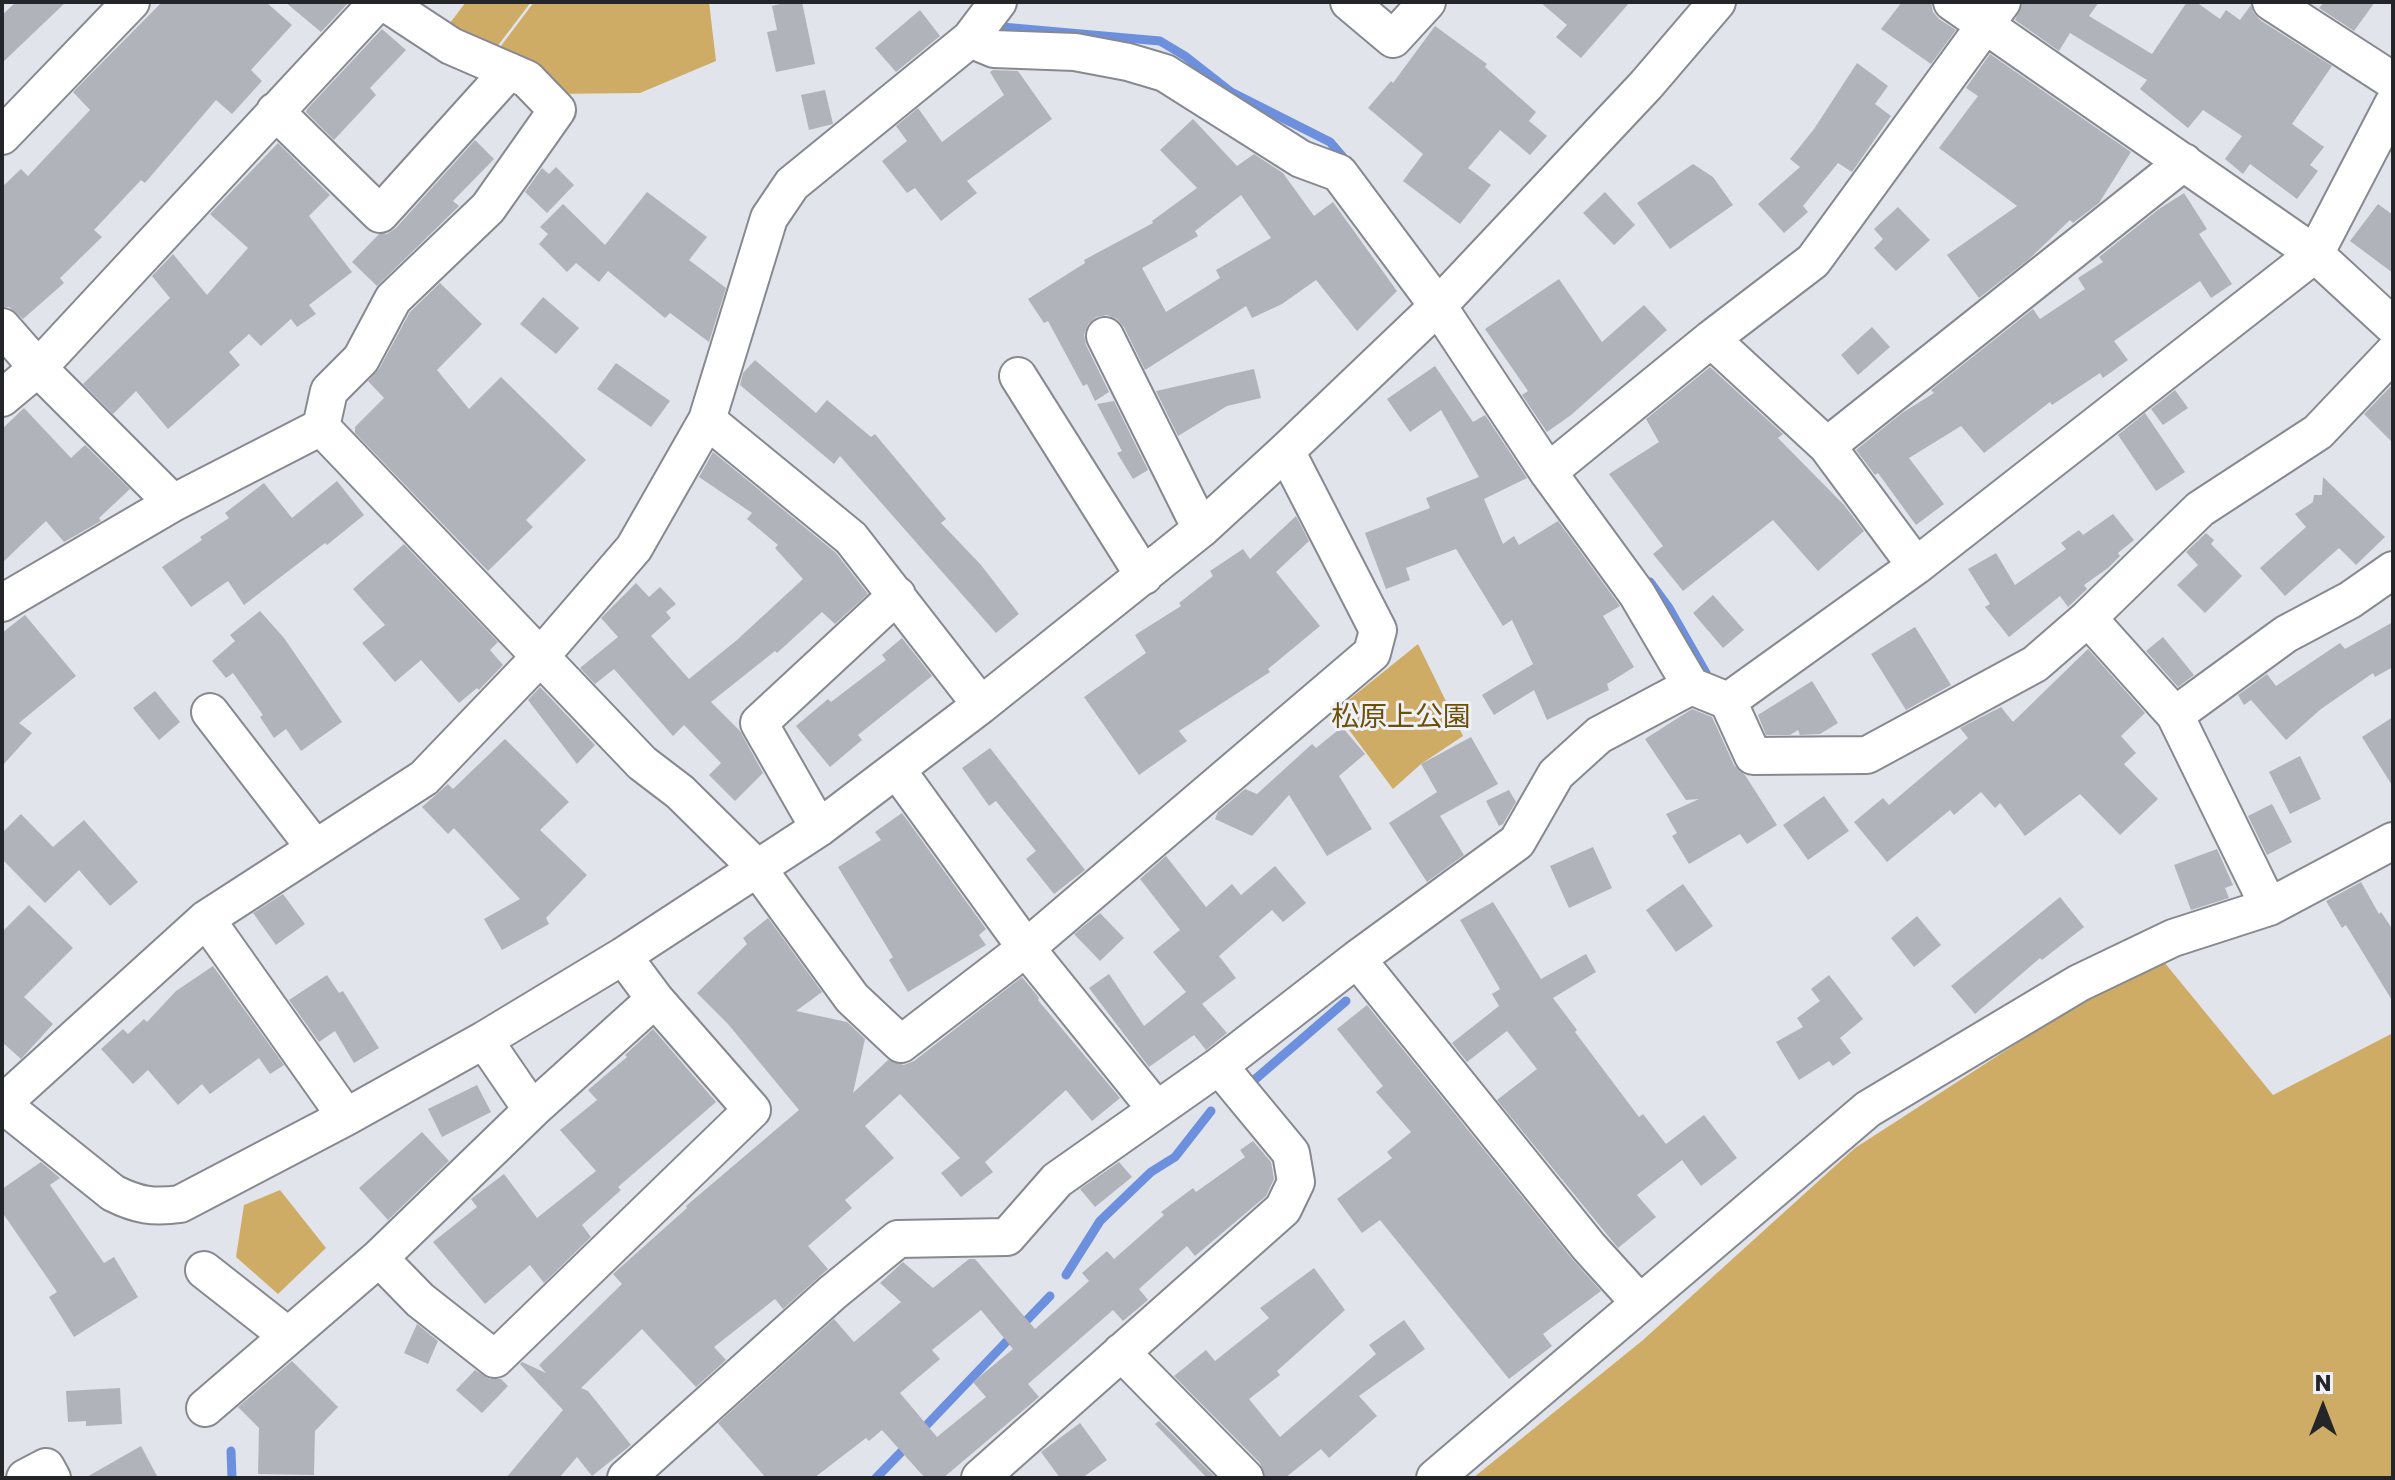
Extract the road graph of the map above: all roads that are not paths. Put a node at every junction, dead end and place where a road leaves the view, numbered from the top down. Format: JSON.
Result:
{"nodes":[{"id":1,"x":131,"y":2,"type":"edge"},
{"id":2,"x":381,"y":2,"type":"edge"},
{"id":3,"x":959,"y":2,"type":"edge"},
{"id":4,"x":998,"y":2,"type":"edge"},
{"id":5,"x":1349,"y":2,"type":"edge"},
{"id":6,"x":1427,"y":2,"type":"edge"},
{"id":7,"x":1952,"y":2,"type":"edge"},
{"id":8,"x":2271,"y":2,"type":"edge"},
{"id":9,"x":1697,"y":9,"type":"edge"},
{"id":10,"x":1993,"y":14,"type":"edge"},
{"id":11,"x":970,"y":39,"type":"junction"},
{"id":12,"x":509,"y":71,"type":"junction"},
{"id":13,"x":2393,"y":81,"type":"edge"},
{"id":14,"x":2393,"y":104,"type":"edge"},
{"id":15,"x":275,"y":111,"type":"junction"},
{"id":16,"x":2,"y":136,"type":"edge"},
{"id":17,"x":2184,"y":162,"type":"junction"},
{"id":18,"x":2315,"y":254,"type":"junction"},
{"id":19,"x":1438,"y":306,"type":"junction"},
{"id":20,"x":2388,"y":310,"type":"edge"},
{"id":21,"x":2,"y":327,"type":"edge"},
{"id":22,"x":1105,"y":336,"type":"dead end"},
{"id":23,"x":1711,"y":339,"type":"junction"},
{"id":24,"x":2393,"y":353,"type":"edge"},
{"id":25,"x":38,"y":368,"type":"junction"},
{"id":26,"x":1018,"y":376,"type":"dead end"},
{"id":27,"x":2,"y":398,"type":"edge"},
{"id":28,"x":707,"y":420,"type":"junction"},
{"id":29,"x":321,"y":427,"type":"junction"},
{"id":30,"x":1827,"y":446,"type":"junction"},
{"id":31,"x":1286,"y":451,"type":"junction"},
{"id":32,"x":1548,"y":472,"type":"junction"},
{"id":33,"x":173,"y":503,"type":"junction"},
{"id":34,"x":1201,"y":529,"type":"junction"},
{"id":35,"x":1916,"y":566,"type":"junction"},
{"id":36,"x":2393,"y":570,"type":"edge"},
{"id":37,"x":1144,"y":576,"type":"junction"},
{"id":38,"x":897,"y":595,"type":"junction"},
{"id":39,"x":2,"y":603,"type":"edge"},
{"id":40,"x":2088,"y":618,"type":"junction"},
{"id":41,"x":540,"y":657,"type":"junction"},
{"id":42,"x":1691,"y":686,"type":"junction"},
{"id":43,"x":1728,"y":701,"type":"junction"},
{"id":44,"x":981,"y":705,"type":"junction"},
{"id":45,"x":210,"y":712,"type":"dead end"},
{"id":46,"x":2175,"y":715,"type":"junction"},
{"id":47,"x":897,"y":770,"type":"junction"},
{"id":48,"x":819,"y":828,"type":"junction"},
{"id":49,"x":2393,"y":841,"type":"edge"},
{"id":50,"x":315,"y":848,"type":"junction"},
{"id":51,"x":758,"y":869,"type":"junction"},
{"id":52,"x":2269,"y":907,"type":"junction"},
{"id":53,"x":206,"y":919,"type":"junction"},
{"id":54,"x":1026,"y":948,"type":"junction"},
{"id":55,"x":623,"y":956,"type":"junction"},
{"id":56,"x":1357,"y":959,"type":"junction"},
{"id":57,"x":655,"y":999,"type":"junction"},
{"id":58,"x":484,"y":1040,"type":"junction"},
{"id":59,"x":1219,"y":1066,"type":"junction"},
{"id":60,"x":2,"y":1104,"type":"edge"},
{"id":61,"x":1156,"y":1109,"type":"junction"},
{"id":62,"x":532,"y":1110,"type":"junction"},
{"id":63,"x":346,"y":1117,"type":"junction"},
{"id":64,"x":379,"y":1258,"type":"junction"},
{"id":65,"x":204,"y":1270,"type":"dead end"},
{"id":66,"x":1639,"y":1302,"type":"junction"},
{"id":67,"x":288,"y":1336,"type":"junction"},
{"id":68,"x":1121,"y":1352,"type":"junction"},
{"id":69,"x":205,"y":1408,"type":"dead end"},
{"id":70,"x":25,"y":1478,"type":"edge"},
{"id":71,"x":52,"y":1478,"type":"edge"},
{"id":72,"x":626,"y":1478,"type":"edge"},
{"id":73,"x":980,"y":1478,"type":"edge"},
{"id":74,"x":1245,"y":1478,"type":"edge"},
{"id":75,"x":1435,"y":1478,"type":"edge"}],
"edges":[{"from":1,"to":16,"type":"street"},
{"from":2,"to":12,"type":"street"},
{"from":2,"to":15,"type":"street"},
{"from":3,"to":11,"type":"street"},
{"from":4,"to":11,"type":"street"},
{"from":5,"to":6,"type":"street"},
{"from":7,"to":10,"type":"street"},
{"from":8,"to":13,"type":"street"},
{"from":9,"to":19,"type":"street"},
{"from":10,"to":17,"type":"street"},
{"from":10,"to":23,"type":"street"},
{"from":11,"to":19,"type":"street"},
{"from":11,"to":28,"type":"street"},
{"from":12,"to":15,"type":"street"},
{"from":12,"to":29,"type":"street"},
{"from":14,"to":18,"type":"street"},
{"from":15,"to":25,"type":"street"},
{"from":17,"to":18,"type":"street"},
{"from":17,"to":30,"type":"street"},
{"from":18,"to":20,"type":"street"},
{"from":18,"to":35,"type":"street"},
{"from":19,"to":31,"type":"street"},
{"from":19,"to":32,"type":"street"},
{"from":21,"to":25,"type":"street"},
{"from":22,"to":34,"type":"street"},
{"from":23,"to":30,"type":"street"},
{"from":23,"to":32,"type":"street"},
{"from":24,"to":40,"type":"street"},
{"from":25,"to":27,"type":"street"},
{"from":25,"to":33,"type":"street"},
{"from":26,"to":37,"type":"street"},
{"from":28,"to":38,"type":"street"},
{"from":28,"to":41,"type":"street"},
{"from":29,"to":33,"type":"street"},
{"from":29,"to":41,"type":"street"},
{"from":30,"to":35,"type":"street"},
{"from":31,"to":34,"type":"street"},
{"from":31,"to":54,"type":"street"},
{"from":32,"to":42,"type":"street"},
{"from":33,"to":39,"type":"street"},
{"from":34,"to":37,"type":"street"},
{"from":35,"to":43,"type":"street"},
{"from":36,"to":46,"type":"street"},
{"from":37,"to":44,"type":"street"},
{"from":38,"to":44,"type":"street"},
{"from":38,"to":48,"type":"street"},
{"from":40,"to":43,"type":"street"},
{"from":40,"to":46,"type":"street"},
{"from":41,"to":50,"type":"street"},
{"from":41,"to":51,"type":"street"},
{"from":42,"to":43,"type":"street"},
{"from":42,"to":56,"type":"street"},
{"from":44,"to":47,"type":"street"},
{"from":45,"to":50,"type":"street"},
{"from":46,"to":52,"type":"street"},
{"from":47,"to":48,"type":"street"},
{"from":47,"to":54,"type":"street"},
{"from":48,"to":51,"type":"street"},
{"from":49,"to":52,"type":"street"},
{"from":50,"to":53,"type":"street"},
{"from":51,"to":54,"type":"street"},
{"from":51,"to":55,"type":"street"},
{"from":52,"to":66,"type":"street"},
{"from":53,"to":60,"type":"street"},
{"from":53,"to":63,"type":"street"},
{"from":54,"to":61,"type":"street"},
{"from":55,"to":57,"type":"street"},
{"from":55,"to":58,"type":"street"},
{"from":56,"to":59,"type":"street"},
{"from":56,"to":66,"type":"street"},
{"from":57,"to":62,"type":"street"},
{"from":57,"to":64,"type":"street"},
{"from":58,"to":62,"type":"street"},
{"from":58,"to":63,"type":"street"},
{"from":59,"to":61,"type":"street"},
{"from":59,"to":68,"type":"street"},
{"from":60,"to":63,"type":"street"},
{"from":61,"to":72,"type":"street"},
{"from":62,"to":64,"type":"street"},
{"from":64,"to":67,"type":"street"},
{"from":65,"to":67,"type":"street"},
{"from":66,"to":75,"type":"street"},
{"from":67,"to":69,"type":"street"},
{"from":68,"to":73,"type":"street"},
{"from":68,"to":74,"type":"street"},
{"from":70,"to":71,"type":"street"}]}
